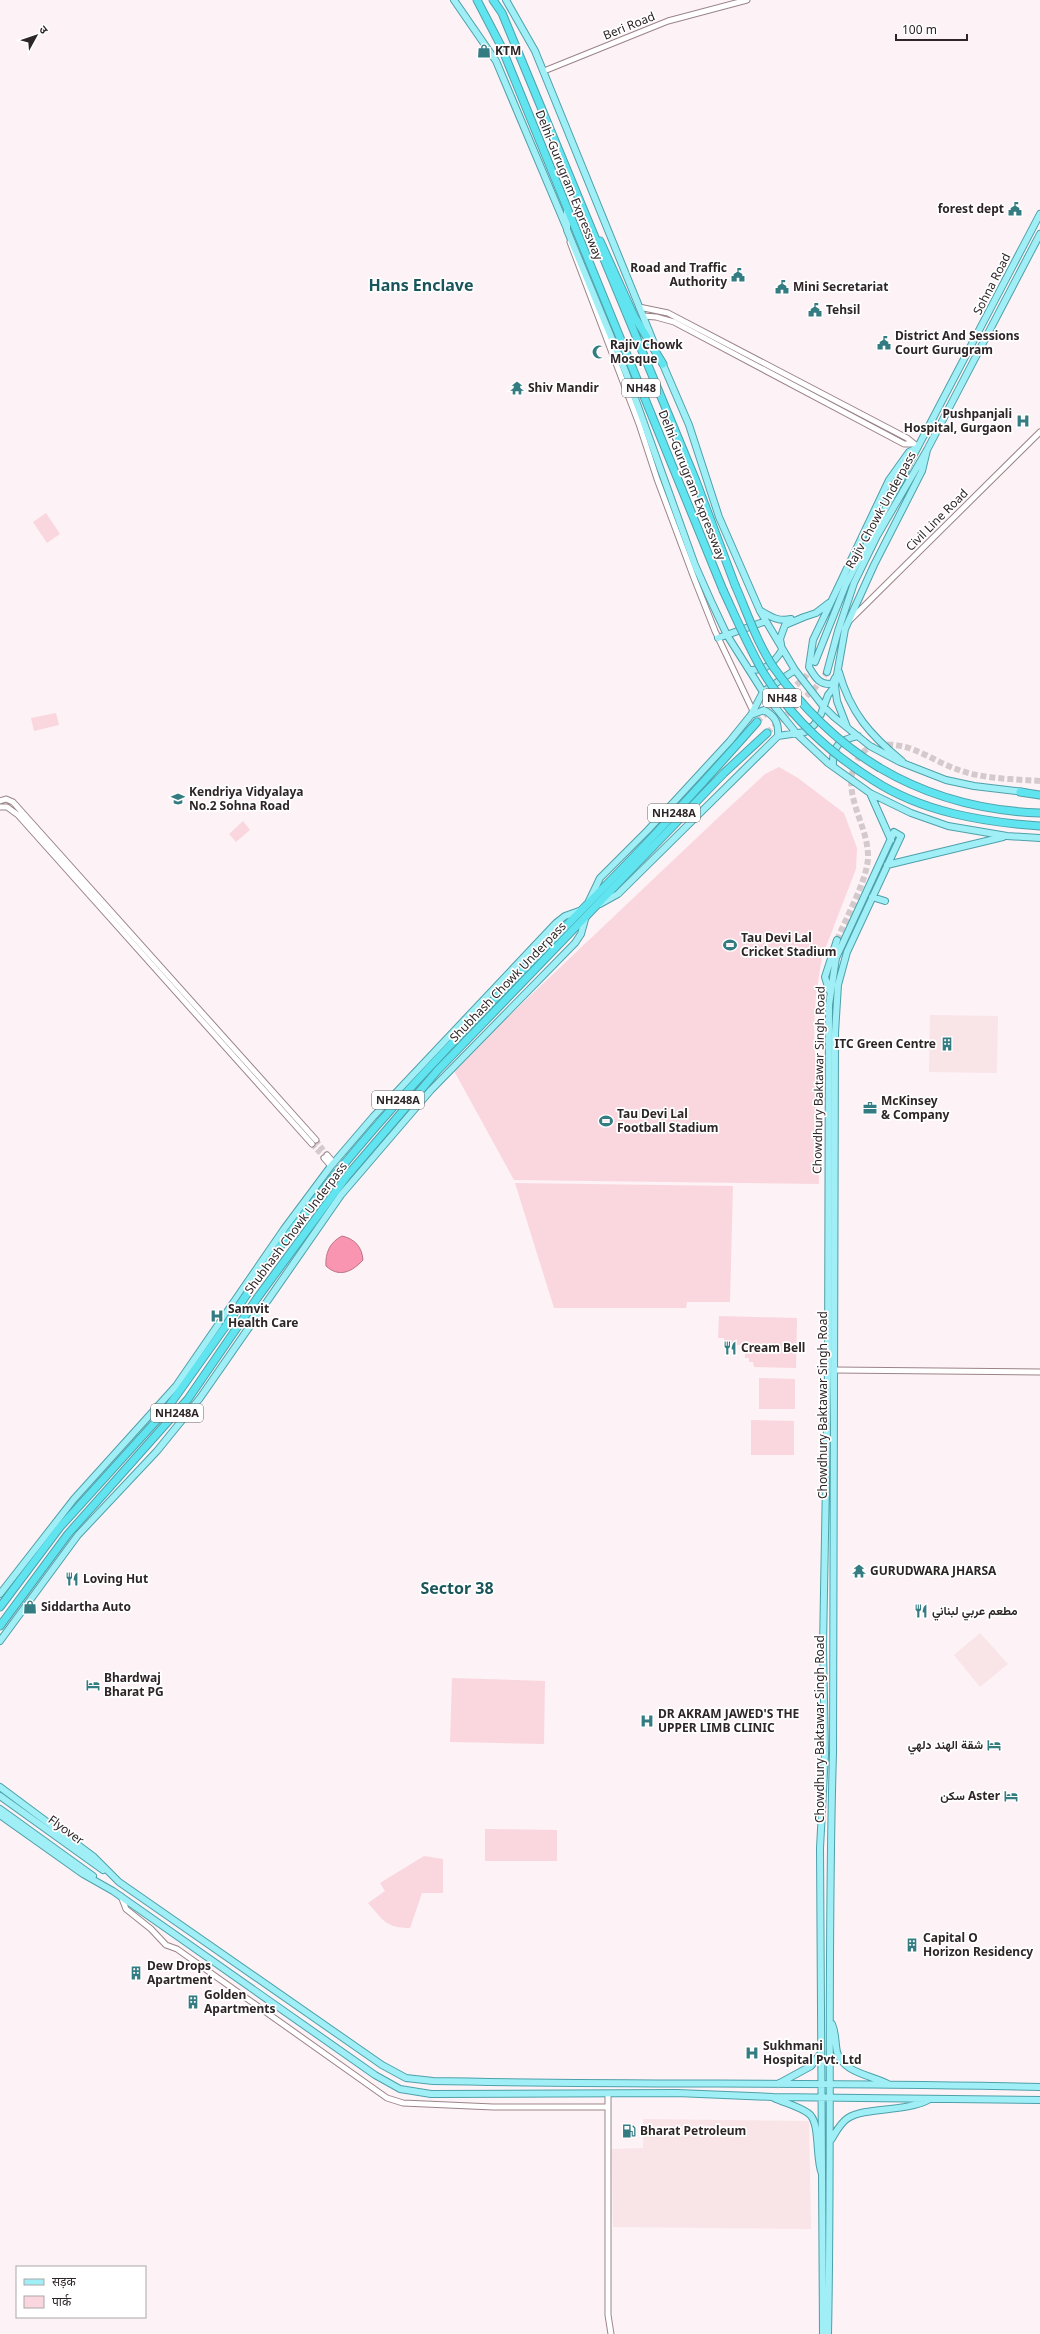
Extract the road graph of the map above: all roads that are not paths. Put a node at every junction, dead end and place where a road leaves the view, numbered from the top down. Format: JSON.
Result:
{"nodes":[{"id":1,"x":454,"y":0,"type":"edge"},
{"id":2,"x":477,"y":0,"type":"edge"},
{"id":3,"x":493,"y":0,"type":"edge"},
{"id":4,"x":506,"y":0,"type":"edge"},
{"id":5,"x":747,"y":0,"type":"edge"},
{"id":6,"x":544,"y":72,"type":"junction"},
{"id":7,"x":567,"y":210,"type":"junction"},
{"id":8,"x":1040,"y":214,"type":"edge"},
{"id":9,"x":588,"y":222,"type":"junction"},
{"id":10,"x":567,"y":230,"type":"junction"},
{"id":11,"x":1040,"y":234,"type":"edge"},
{"id":12,"x":639,"y":307,"type":"junction"},
{"id":13,"x":643,"y":316,"type":"junction"},
{"id":14,"x":663,"y":364,"type":"junction"},
{"id":15,"x":1040,"y":432,"type":"edge"},
{"id":16,"x":916,"y":447,"type":"junction"},
{"id":17,"x":927,"y":450,"type":"junction"},
{"id":18,"x":831,"y":600,"type":"junction"},
{"id":19,"x":760,"y":611,"type":"junction"},
{"id":20,"x":804,"y":617,"type":"junction"},
{"id":21,"x":766,"y":622,"type":"junction"},
{"id":22,"x":848,"y":622,"type":"junction"},
{"id":23,"x":727,"y":635,"type":"junction"},
{"id":24,"x":718,"y":638,"type":"junction"},
{"id":25,"x":782,"y":650,"type":"junction"},
{"id":26,"x":816,"y":662,"type":"tunnel mouth"},
{"id":27,"x":750,"y":670,"type":"junction"},
{"id":28,"x":795,"y":670,"type":"junction"},
{"id":29,"x":827,"y":672,"type":"tunnel mouth"},
{"id":30,"x":837,"y":672,"type":"junction"},
{"id":31,"x":835,"y":686,"type":"junction"},
{"id":32,"x":762,"y":692,"type":"junction"},
{"id":33,"x":823,"y":706,"type":"junction"},
{"id":34,"x":752,"y":713,"type":"junction"},
{"id":35,"x":757,"y":722,"type":"tunnel mouth"},
{"id":36,"x":848,"y":728,"type":"junction"},
{"id":37,"x":767,"y":733,"type":"tunnel mouth"},
{"id":38,"x":797,"y":734,"type":"junction"},
{"id":39,"x":778,"y":736,"type":"junction"},
{"id":40,"x":858,"y":736,"type":"junction"},
{"id":41,"x":907,"y":765,"type":"junction"},
{"id":42,"x":833,"y":766,"type":"junction"},
{"id":43,"x":1020,"y":792,"type":"joint"},
{"id":44,"x":870,"y":793,"type":"junction"},
{"id":45,"x":1040,"y":793,"type":"edge"},
{"id":46,"x":0,"y":801,"type":"edge"},
{"id":47,"x":0,"y":807,"type":"edge"},
{"id":48,"x":1040,"y":813,"type":"edge"},
{"id":49,"x":1040,"y":826,"type":"edge"},
{"id":50,"x":1007,"y":836,"type":"junction"},
{"id":51,"x":1040,"y":838,"type":"edge"},
{"id":52,"x":891,"y":840,"type":"junction"},
{"id":53,"x":887,"y":865,"type":"junction"},
{"id":54,"x":872,"y":897,"type":"junction"},
{"id":55,"x":885,"y":901,"type":"dead end"},
{"id":56,"x":588,"y":902,"type":"junction"},
{"id":57,"x":595,"y":907,"type":"junction"},
{"id":58,"x":579,"y":911,"type":"junction"},
{"id":59,"x":586,"y":916,"type":"junction"},
{"id":60,"x":837,"y":940,"type":"tunnel mouth"},
{"id":61,"x":829,"y":992,"type":"junction"},
{"id":62,"x":326,"y":1156,"type":"tunnel mouth"},
{"id":63,"x":333,"y":1165,"type":"junction"},
{"id":64,"x":233,"y":1303,"type":"junction"},
{"id":65,"x":255,"y":1319,"type":"junction"},
{"id":66,"x":834,"y":1370,"type":"junction"},
{"id":67,"x":1040,"y":1372,"type":"edge"},
{"id":68,"x":0,"y":1594,"type":"edge"},
{"id":69,"x":0,"y":1607,"type":"edge"},
{"id":70,"x":0,"y":1626,"type":"edge"},
{"id":71,"x":0,"y":1642,"type":"edge"},
{"id":72,"x":0,"y":1787,"type":"edge"},
{"id":73,"x":0,"y":1796,"type":"edge"},
{"id":74,"x":0,"y":1809,"type":"edge"},
{"id":75,"x":0,"y":1815,"type":"edge"},
{"id":76,"x":119,"y":1882,"type":"junction"},
{"id":77,"x":113,"y":1891,"type":"junction"},
{"id":78,"x":121,"y":1896,"type":"junction"},
{"id":79,"x":831,"y":2021,"type":"junction"},
{"id":80,"x":821,"y":2052,"type":"junction"},
{"id":81,"x":520,"y":2083,"type":"junction"},
{"id":82,"x":822,"y":2083,"type":"junction"},
{"id":83,"x":664,"y":2084,"type":"junction"},
{"id":84,"x":677,"y":2084,"type":"junction"},
{"id":85,"x":778,"y":2084,"type":"junction"},
{"id":86,"x":830,"y":2084,"type":"junction"},
{"id":87,"x":888,"y":2084,"type":"junction"},
{"id":88,"x":1040,"y":2087,"type":"edge"},
{"id":89,"x":664,"y":2093,"type":"junction"},
{"id":90,"x":677,"y":2093,"type":"junction"},
{"id":91,"x":520,"y":2094,"type":"junction"},
{"id":92,"x":608,"y":2094,"type":"junction"},
{"id":93,"x":773,"y":2097,"type":"junction"},
{"id":94,"x":822,"y":2097,"type":"junction"},
{"id":95,"x":830,"y":2097,"type":"junction"},
{"id":96,"x":931,"y":2098,"type":"junction"},
{"id":97,"x":1040,"y":2100,"type":"edge"},
{"id":98,"x":608,"y":2107,"type":"junction"},
{"id":99,"x":831,"y":2140,"type":"junction"},
{"id":100,"x":823,"y":2178,"type":"junction"},
{"id":101,"x":611,"y":2334,"type":"edge"},
{"id":102,"x":823,"y":2334,"type":"edge"},
{"id":103,"x":828,"y":2334,"type":"edge"}],
"edges":[{"from":1,"to":10,"type":"main road"},
{"from":2,"to":7,"type":"highway","name":"Delhi-Gurugram Expressway","number":"NH48"},
{"from":3,"to":9,"type":"highway","name":"Delhi-Gurugram Expressway","number":"NH48"},
{"from":4,"to":6,"type":"main road"},
{"from":5,"to":6,"type":"street","name":"Beri Road"},
{"from":6,"to":12,"type":"main road"},
{"from":7,"to":10,"type":"main road"},
{"from":7,"to":49,"type":"highway","name":"Delhi-Gurugram Expressway","number":"NH48","bridge":true},
{"from":8,"to":16,"type":"main road","name":"Sohna Road"},
{"from":9,"to":14,"type":"highway"},
{"from":9,"to":48,"type":"highway","name":"Delhi-Gurugram Expressway","number":"NH48","bridge":true},
{"from":10,"to":23,"type":"main road"},
{"from":10,"to":24,"type":"street"},
{"from":11,"to":17,"type":"main road","name":"Sohna Road"},
{"from":12,"to":13,"type":"main road"},
{"from":12,"to":16,"type":"street"},
{"from":13,"to":14,"type":"main road"},
{"from":13,"to":16,"type":"street"},
{"from":14,"to":19,"type":"main road"},
{"from":15,"to":22,"type":"street","name":"Civil Line Road"},
{"from":16,"to":18,"type":"main road"},
{"from":16,"to":26,"type":"main road","name":"Rajiv Chowk Underpass"},
{"from":17,"to":22,"type":"main road"},
{"from":17,"to":29,"type":"main road","name":"Rajiv Chowk Underpass"},
{"from":18,"to":20,"type":"main road"},
{"from":18,"to":30,"type":"main road"},
{"from":19,"to":20,"type":"main road"},
{"from":19,"to":21,"type":"main road"},
{"from":20,"to":25,"type":"main road"},
{"from":21,"to":23,"type":"main road"},
{"from":21,"to":25,"type":"main road"},
{"from":22,"to":30,"type":"main road"},
{"from":23,"to":24,"type":"main road"},
{"from":23,"to":27,"type":"main road"},
{"from":24,"to":34,"type":"street"},
{"from":25,"to":27,"type":"main road"},
{"from":25,"to":28,"type":"main road"},
{"from":27,"to":32,"type":"main road"},
{"from":28,"to":32,"type":"main road"},
{"from":28,"to":33,"type":"main road"},
{"from":30,"to":31,"type":"main road"},
{"from":30,"to":41,"type":"main road"},
{"from":31,"to":33,"type":"main road"},
{"from":31,"to":36,"type":"main road"},
{"from":32,"to":34,"type":"main road"},
{"from":32,"to":38,"type":"main road"},
{"from":33,"to":36,"type":"main road"},
{"from":33,"to":38,"type":"main road"},
{"from":34,"to":39,"type":"main road"},
{"from":34,"to":56,"type":"main road"},
{"from":35,"to":56,"type":"highway","number":"NH248A"},
{"from":36,"to":40,"type":"main road"},
{"from":37,"to":57,"type":"highway","number":"NH248A"},
{"from":38,"to":39,"type":"main road"},
{"from":38,"to":42,"type":"main road"},
{"from":39,"to":57,"type":"main road"},
{"from":40,"to":41,"type":"main road"},
{"from":40,"to":42,"type":"main road"},
{"from":41,"to":43,"type":"main road"},
{"from":42,"to":44,"type":"main road"},
{"from":43,"to":45,"type":"highway"},
{"from":44,"to":50,"type":"main road"},
{"from":44,"to":52,"type":"main road"},
{"from":46,"to":47,"type":"street"},
{"from":50,"to":51,"type":"main road"},
{"from":50,"to":53,"type":"main road"},
{"from":52,"to":53,"type":"main road","name":"Chowdhury Baktawar Singh Road"},
{"from":52,"to":61,"type":"main road","name":"Chowdhury Baktawar Singh Road"},
{"from":53,"to":54,"type":"main road","name":"Chowdhury Baktawar Singh Road"},
{"from":54,"to":55,"type":"main road"},
{"from":54,"to":66,"type":"main road","name":"Chowdhury Baktawar Singh Road"},
{"from":56,"to":58,"type":"highway","number":"NH248A"},
{"from":57,"to":59,"type":"highway","number":"NH248A"},
{"from":58,"to":63,"type":"main road"},
{"from":58,"to":69,"type":"highway","name":"Shubhash Chowk Underpass","number":"NH248A","bridge":true},
{"from":59,"to":65,"type":"main road"},
{"from":59,"to":70,"type":"highway","name":"Shubhash Chowk Underpass","number":"NH248A","bridge":true},
{"from":60,"to":61,"type":"main road"},
{"from":61,"to":80,"type":"main road","name":"Chowdhury Baktawar Singh Road"},
{"from":62,"to":63,"type":"street"},
{"from":63,"to":64,"type":"main road"},
{"from":64,"to":65,"type":"main road"},
{"from":64,"to":68,"type":"main road"},
{"from":65,"to":71,"type":"main road"},
{"from":66,"to":67,"type":"street"},
{"from":66,"to":79,"type":"main road","name":"Chowdhury Baktawar Singh Road"},
{"from":72,"to":76,"type":"main road"},
{"from":73,"to":76,"type":"main road","name":"Flyover"},
{"from":74,"to":77,"type":"main road","name":"Flyover"},
{"from":75,"to":77,"type":"main road"},
{"from":76,"to":81,"type":"main road"},
{"from":77,"to":78,"type":"main road"},
{"from":78,"to":91,"type":"main road"},
{"from":78,"to":98,"type":"street"},
{"from":79,"to":86,"type":"main road","name":"Chowdhury Baktawar Singh Road"},
{"from":79,"to":87,"type":"main road"},
{"from":80,"to":82,"type":"main road","name":"Chowdhury Baktawar Singh Road"},
{"from":80,"to":85,"type":"main road"},
{"from":81,"to":83,"type":"main road"},
{"from":81,"to":91,"type":"main road"},
{"from":82,"to":85,"type":"main road"},
{"from":82,"to":86,"type":"main road"},
{"from":82,"to":94,"type":"main road","name":"Chowdhury Baktawar Singh Road"},
{"from":83,"to":84,"type":"main road"},
{"from":83,"to":89,"type":"main road"},
{"from":84,"to":85,"type":"main road"},
{"from":84,"to":90,"type":"main road"},
{"from":86,"to":87,"type":"main road"},
{"from":86,"to":95,"type":"main road","name":"Chowdhury Baktawar Singh Road"},
{"from":87,"to":88,"type":"main road"},
{"from":89,"to":90,"type":"main road"},
{"from":89,"to":92,"type":"main road"},
{"from":90,"to":93,"type":"main road"},
{"from":91,"to":92,"type":"main road"},
{"from":92,"to":98,"type":"street"},
{"from":93,"to":94,"type":"main road"},
{"from":93,"to":100,"type":"main road"},
{"from":94,"to":95,"type":"main road"},
{"from":94,"to":100,"type":"main road","name":"Chowdhury Baktawar Singh Road"},
{"from":95,"to":96,"type":"main road"},
{"from":95,"to":99,"type":"main road","name":"Chowdhury Baktawar Singh Road"},
{"from":96,"to":97,"type":"main road"},
{"from":96,"to":99,"type":"main road"},
{"from":98,"to":101,"type":"street"},
{"from":99,"to":103,"type":"main road","name":"Chowdhury Baktawar Singh Road"},
{"from":100,"to":102,"type":"main road","name":"Chowdhury Baktawar Singh Road"}]}
